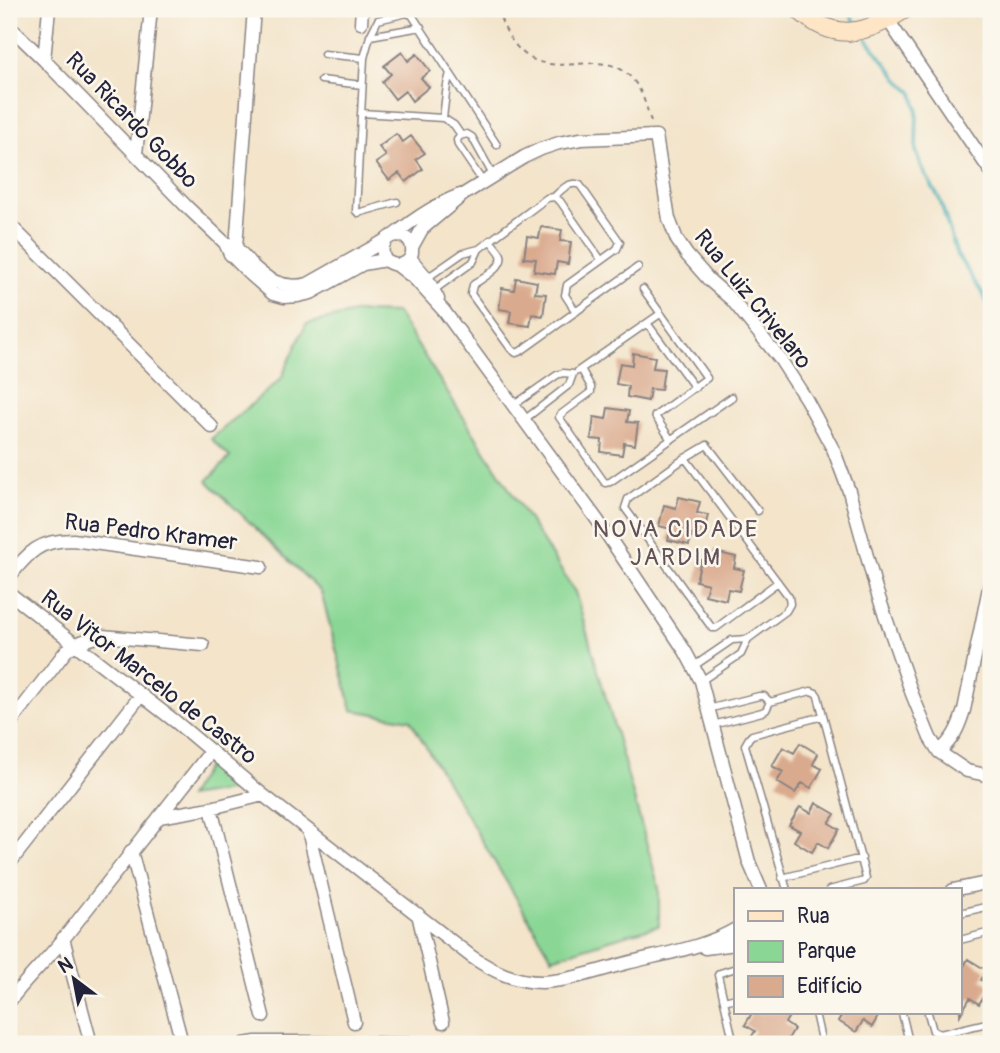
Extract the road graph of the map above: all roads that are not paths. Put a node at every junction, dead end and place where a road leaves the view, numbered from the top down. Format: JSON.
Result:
{"nodes":[{"id":1,"x":49,"y":9,"type":"edge"},
{"id":2,"x":151,"y":9,"type":"edge"},
{"id":3,"x":254,"y":9,"type":"edge"},
{"id":4,"x":362,"y":9,"type":"edge"},
{"id":5,"x":799,"y":9,"type":"edge"},
{"id":6,"x":905,"y":9,"type":"edge"},
{"id":7,"x":888,"y":20,"type":"junction"},
{"id":8,"x":361,"y":23,"type":"dead end"},
{"id":9,"x":9,"y":26,"type":"edge"},
{"id":10,"x":421,"y":27,"type":"junction"},
{"id":11,"x":370,"y":36,"type":"junction"},
{"id":12,"x":324,"y":54,"type":"dead end"},
{"id":13,"x":364,"y":58,"type":"junction"},
{"id":14,"x":44,"y":60,"type":"junction"},
{"id":15,"x":450,"y":73,"type":"junction"},
{"id":16,"x":321,"y":80,"type":"dead end"},
{"id":17,"x":362,"y":85,"type":"junction"},
{"id":18,"x":361,"y":114,"type":"junction"},
{"id":19,"x":443,"y":118,"type":"junction"},
{"id":20,"x":461,"y":135,"type":"junction"},
{"id":21,"x":497,"y":145,"type":"dead end"},
{"id":22,"x":481,"y":153,"type":"junction"},
{"id":23,"x":136,"y":154,"type":"junction"},
{"id":24,"x":469,"y":161,"type":"junction"},
{"id":25,"x":991,"y":172,"type":"edge"},
{"id":26,"x":488,"y":179,"type":"junction"},
{"id":27,"x":464,"y":194,"type":"junction"},
{"id":28,"x":554,"y":197,"type":"junction"},
{"id":29,"x":397,"y":202,"type":"dead end"},
{"id":30,"x":9,"y":224,"type":"edge"},
{"id":31,"x":390,"y":237,"type":"junction"},
{"id":32,"x":490,"y":240,"type":"junction"},
{"id":33,"x":230,"y":248,"type":"junction"},
{"id":34,"x":479,"y":249,"type":"junction"},
{"id":35,"x":411,"y":252,"type":"junction"},
{"id":36,"x":385,"y":260,"type":"junction"},
{"id":37,"x":601,"y":260,"type":"junction"},
{"id":38,"x":450,"y":261,"type":"junction"},
{"id":39,"x":397,"y":265,"type":"junction"},
{"id":40,"x":638,"y":267,"type":"dead end"},
{"id":41,"x":458,"y":272,"type":"junction"},
{"id":42,"x":427,"y":278,"type":"junction"},
{"id":43,"x":643,"y":289,"type":"dead end"},
{"id":44,"x":434,"y":290,"type":"junction"},
{"id":45,"x":298,"y":291,"type":"junction"},
{"id":46,"x":444,"y":311,"type":"junction"},
{"id":47,"x":576,"y":312,"type":"junction"},
{"id":48,"x":660,"y":314,"type":"junction"},
{"id":49,"x":648,"y":323,"type":"junction"},
{"id":50,"x":581,"y":369,"type":"junction"},
{"id":51,"x":573,"y":374,"type":"junction"},
{"id":52,"x":545,"y":384,"type":"junction"},
{"id":53,"x":695,"y":388,"type":"junction"},
{"id":54,"x":554,"y":396,"type":"junction"},
{"id":55,"x":732,"y":397,"type":"dead end"},
{"id":56,"x":514,"y":406,"type":"junction"},
{"id":57,"x":524,"y":420,"type":"junction"},
{"id":58,"x":212,"y":427,"type":"dead end"},
{"id":59,"x":671,"y":440,"type":"junction"},
{"id":60,"x":685,"y":458,"type":"junction"},
{"id":61,"x":758,"y":511,"type":"dead end"},
{"id":62,"x":261,"y":567,"type":"dead end"},
{"id":63,"x":9,"y":577,"type":"edge"},
{"id":64,"x":991,"y":578,"type":"edge"},
{"id":65,"x":778,"y":582,"type":"junction"},
{"id":66,"x":9,"y":593,"type":"edge"},
{"id":67,"x":748,"y":639,"type":"junction"},
{"id":68,"x":74,"y":644,"type":"junction"},
{"id":69,"x":203,"y":645,"type":"dead end"},
{"id":70,"x":720,"y":649,"type":"junction"},
{"id":71,"x":729,"y":662,"type":"junction"},
{"id":72,"x":694,"y":666,"type":"junction"},
{"id":73,"x":701,"y":681,"type":"junction"},
{"id":74,"x":141,"y":695,"type":"junction"},
{"id":75,"x":740,"y":701,"type":"junction"},
{"id":76,"x":771,"y":702,"type":"junction"},
{"id":77,"x":708,"y":709,"type":"junction"},
{"id":78,"x":824,"y":716,"type":"junction"},
{"id":79,"x":744,"y":717,"type":"junction"},
{"id":80,"x":9,"y":725,"type":"edge"},
{"id":81,"x":713,"y":725,"type":"junction"},
{"id":82,"x":211,"y":751,"type":"junction"},
{"id":83,"x":939,"y":752,"type":"junction"},
{"id":84,"x":991,"y":776,"type":"edge"},
{"id":85,"x":263,"y":795,"type":"junction"},
{"id":86,"x":211,"y":808,"type":"junction"},
{"id":87,"x":159,"y":817,"type":"junction"},
{"id":88,"x":308,"y":830,"type":"junction"},
{"id":89,"x":131,"y":851,"type":"junction"},
{"id":90,"x":862,"y":858,"type":"junction"},
{"id":91,"x":749,"y":862,"type":"junction"},
{"id":92,"x":9,"y":864,"type":"edge"},
{"id":93,"x":782,"y":878,"type":"junction"},
{"id":94,"x":991,"y":882,"type":"edge"},
{"id":95,"x":750,"y":888,"type":"edge"},
{"id":96,"x":760,"y":888,"type":"edge"},
{"id":97,"x":786,"y":888,"type":"edge"},
{"id":98,"x":836,"y":888,"type":"edge"},
{"id":99,"x":962,"y":888,"type":"edge"},
{"id":100,"x":991,"y":909,"type":"edge"},
{"id":101,"x":962,"y":913,"type":"edge"},
{"id":102,"x":418,"y":914,"type":"junction"},
{"id":103,"x":734,"y":930,"type":"edge"},
{"id":104,"x":991,"y":933,"type":"edge"},
{"id":105,"x":64,"y":938,"type":"junction"},
{"id":106,"x":962,"y":940,"type":"edge"},
{"id":107,"x":734,"y":944,"type":"edge"},
{"id":108,"x":691,"y":947,"type":"junction"},
{"id":109,"x":734,"y":969,"type":"edge"},
{"id":110,"x":9,"y":982,"type":"edge"},
{"id":111,"x":24,"y":983,"type":"junction"},
{"id":112,"x":734,"y":998,"type":"edge"},
{"id":113,"x":724,"y":1001,"type":"junction"},
{"id":114,"x":9,"y":1002,"type":"edge"},
{"id":115,"x":814,"y":1014,"type":"edge"},
{"id":116,"x":902,"y":1014,"type":"edge"},
{"id":117,"x":928,"y":1014,"type":"edge"},
{"id":118,"x":263,"y":1016,"type":"dead end"},
{"id":119,"x":354,"y":1022,"type":"dead end"},
{"id":120,"x":443,"y":1022,"type":"dead end"},
{"id":121,"x":991,"y":1022,"type":"edge"},
{"id":122,"x":181,"y":1039,"type":"dead end"},
{"id":123,"x":91,"y":1044,"type":"edge"},
{"id":124,"x":244,"y":1044,"type":"edge"},
{"id":125,"x":430,"y":1044,"type":"edge"},
{"id":126,"x":734,"y":1044,"type":"edge"},
{"id":127,"x":822,"y":1044,"type":"edge"},
{"id":128,"x":901,"y":1044,"type":"edge"}],
"edges":[{"from":1,"to":14,"type":"street"},
{"from":2,"to":23,"type":"street"},
{"from":3,"to":33,"type":"street"},
{"from":4,"to":8,"type":"street"},
{"from":5,"to":7,"type":"street"},
{"from":6,"to":7,"type":"street"},
{"from":7,"to":25,"type":"street"},
{"from":9,"to":14,"type":"street","name":"Rua Ricardo Gobbo"},
{"from":10,"to":11,"type":"lane"},
{"from":10,"to":11,"type":"lane"},
{"from":10,"to":15,"type":"lane"},
{"from":11,"to":13,"type":"lane"},
{"from":12,"to":13,"type":"lane"},
{"from":13,"to":17,"type":"lane"},
{"from":14,"to":23,"type":"street","name":"Rua Ricardo Gobbo"},
{"from":15,"to":19,"type":"lane"},
{"from":15,"to":21,"type":"lane"},
{"from":16,"to":17,"type":"lane"},
{"from":17,"to":18,"type":"lane"},
{"from":18,"to":19,"type":"lane"},
{"from":18,"to":29,"type":"lane"},
{"from":19,"to":20,"type":"lane"},
{"from":20,"to":22,"type":"lane"},
{"from":20,"to":24,"type":"lane"},
{"from":22,"to":24,"type":"lane"},
{"from":22,"to":26,"type":"lane"},
{"from":23,"to":33,"type":"street","name":"Rua Ricardo Gobbo"},
{"from":24,"to":26,"type":"lane"},
{"from":26,"to":27,"type":"street"},
{"from":26,"to":83,"type":"street","name":"Rua Luiz Crivelaro"},
{"from":27,"to":31,"type":"street"},
{"from":27,"to":35,"type":"street"},
{"from":28,"to":32,"type":"lane"},
{"from":28,"to":37,"type":"lane"},
{"from":28,"to":37,"type":"lane"},
{"from":30,"to":58,"type":"street"},
{"from":31,"to":35,"type":"street"},
{"from":31,"to":36,"type":"street"},
{"from":31,"to":45,"type":"street"},
{"from":32,"to":34,"type":"lane"},
{"from":32,"to":47,"type":"lane"},
{"from":33,"to":45,"type":"street","name":"Rua Ricardo Gobbo"},
{"from":34,"to":38,"type":"lane"},
{"from":34,"to":41,"type":"lane"},
{"from":35,"to":39,"type":"street"},
{"from":35,"to":42,"type":"street"},
{"from":36,"to":39,"type":"street"},
{"from":36,"to":45,"type":"street"},
{"from":37,"to":47,"type":"lane"},
{"from":38,"to":41,"type":"lane"},
{"from":38,"to":42,"type":"lane"},
{"from":39,"to":46,"type":"street"},
{"from":40,"to":47,"type":"lane"},
{"from":41,"to":44,"type":"lane"},
{"from":42,"to":44,"type":"street"},
{"from":43,"to":48,"type":"lane"},
{"from":44,"to":46,"type":"street"},
{"from":46,"to":56,"type":"street"},
{"from":48,"to":49,"type":"lane"},
{"from":48,"to":53,"type":"lane"},
{"from":49,"to":50,"type":"lane"},
{"from":49,"to":53,"type":"lane"},
{"from":50,"to":51,"type":"lane"},
{"from":50,"to":59,"type":"lane"},
{"from":51,"to":52,"type":"lane"},
{"from":51,"to":54,"type":"lane"},
{"from":52,"to":54,"type":"lane"},
{"from":52,"to":56,"type":"lane"},
{"from":53,"to":59,"type":"lane"},
{"from":54,"to":57,"type":"lane"},
{"from":55,"to":59,"type":"lane"},
{"from":56,"to":57,"type":"street"},
{"from":57,"to":72,"type":"street"},
{"from":60,"to":61,"type":"lane"},
{"from":60,"to":65,"type":"lane"},
{"from":60,"to":65,"type":"lane"},
{"from":62,"to":63,"type":"street","name":"Rua Pedro Kramer"},
{"from":64,"to":83,"type":"street"},
{"from":65,"to":67,"type":"lane"},
{"from":66,"to":68,"type":"street","name":"Rua Vitor Marcelo de Castro"},
{"from":67,"to":70,"type":"lane"},
{"from":67,"to":71,"type":"lane"},
{"from":68,"to":69,"type":"street"},
{"from":68,"to":74,"type":"street","name":"Rua Vitor Marcelo de Castro"},
{"from":68,"to":80,"type":"street"},
{"from":70,"to":71,"type":"lane"},
{"from":70,"to":72,"type":"lane"},
{"from":71,"to":73,"type":"lane"},
{"from":72,"to":73,"type":"street"},
{"from":73,"to":77,"type":"street"},
{"from":74,"to":82,"type":"street","name":"Rua Vitor Marcelo de Castro"},
{"from":74,"to":92,"type":"street"},
{"from":75,"to":76,"type":"lane"},
{"from":75,"to":77,"type":"lane"},
{"from":75,"to":79,"type":"lane"},
{"from":76,"to":78,"type":"lane"},
{"from":76,"to":79,"type":"lane"},
{"from":77,"to":81,"type":"street"},
{"from":78,"to":90,"type":"lane"},
{"from":78,"to":93,"type":"lane"},
{"from":79,"to":81,"type":"lane"},
{"from":81,"to":91,"type":"street"},
{"from":82,"to":85,"type":"street","name":"Rua Vitor Marcelo de Castro"},
{"from":82,"to":87,"type":"street"},
{"from":83,"to":84,"type":"street"},
{"from":85,"to":86,"type":"street","name":"Rua Vitor Marcelo de Castro"},
{"from":85,"to":88,"type":"street","name":"Rua Vitor Marcelo de Castro"},
{"from":86,"to":87,"type":"street","name":"Rua Vitor Marcelo de Castro"},
{"from":86,"to":118,"type":"street"},
{"from":87,"to":89,"type":"street"},
{"from":88,"to":102,"type":"street","name":"Rua Vitor Marcelo de Castro"},
{"from":88,"to":119,"type":"street"},
{"from":89,"to":105,"type":"street"},
{"from":89,"to":122,"type":"street"},
{"from":90,"to":93,"type":"lane"},
{"from":90,"to":98,"type":"lane"},
{"from":91,"to":95,"type":"street"},
{"from":91,"to":96,"type":"street"},
{"from":93,"to":97,"type":"lane"},
{"from":94,"to":99,"type":"street"},
{"from":100,"to":101,"type":"lane"},
{"from":102,"to":108,"type":"street","name":"Rua Vitor Marcelo de Castro"},
{"from":102,"to":120,"type":"street"},
{"from":103,"to":108,"type":"street"},
{"from":104,"to":106,"type":"lane"},
{"from":105,"to":111,"type":"street"},
{"from":105,"to":123,"type":"street"},
{"from":107,"to":108,"type":"street"},
{"from":109,"to":113,"type":"lane"},
{"from":110,"to":111,"type":"street"},
{"from":111,"to":114,"type":"street"},
{"from":112,"to":113,"type":"lane"},
{"from":113,"to":126,"type":"lane"},
{"from":115,"to":127,"type":"lane"},
{"from":116,"to":128,"type":"lane"},
{"from":117,"to":121,"type":"lane"},
{"from":124,"to":125,"type":"street"}]}
